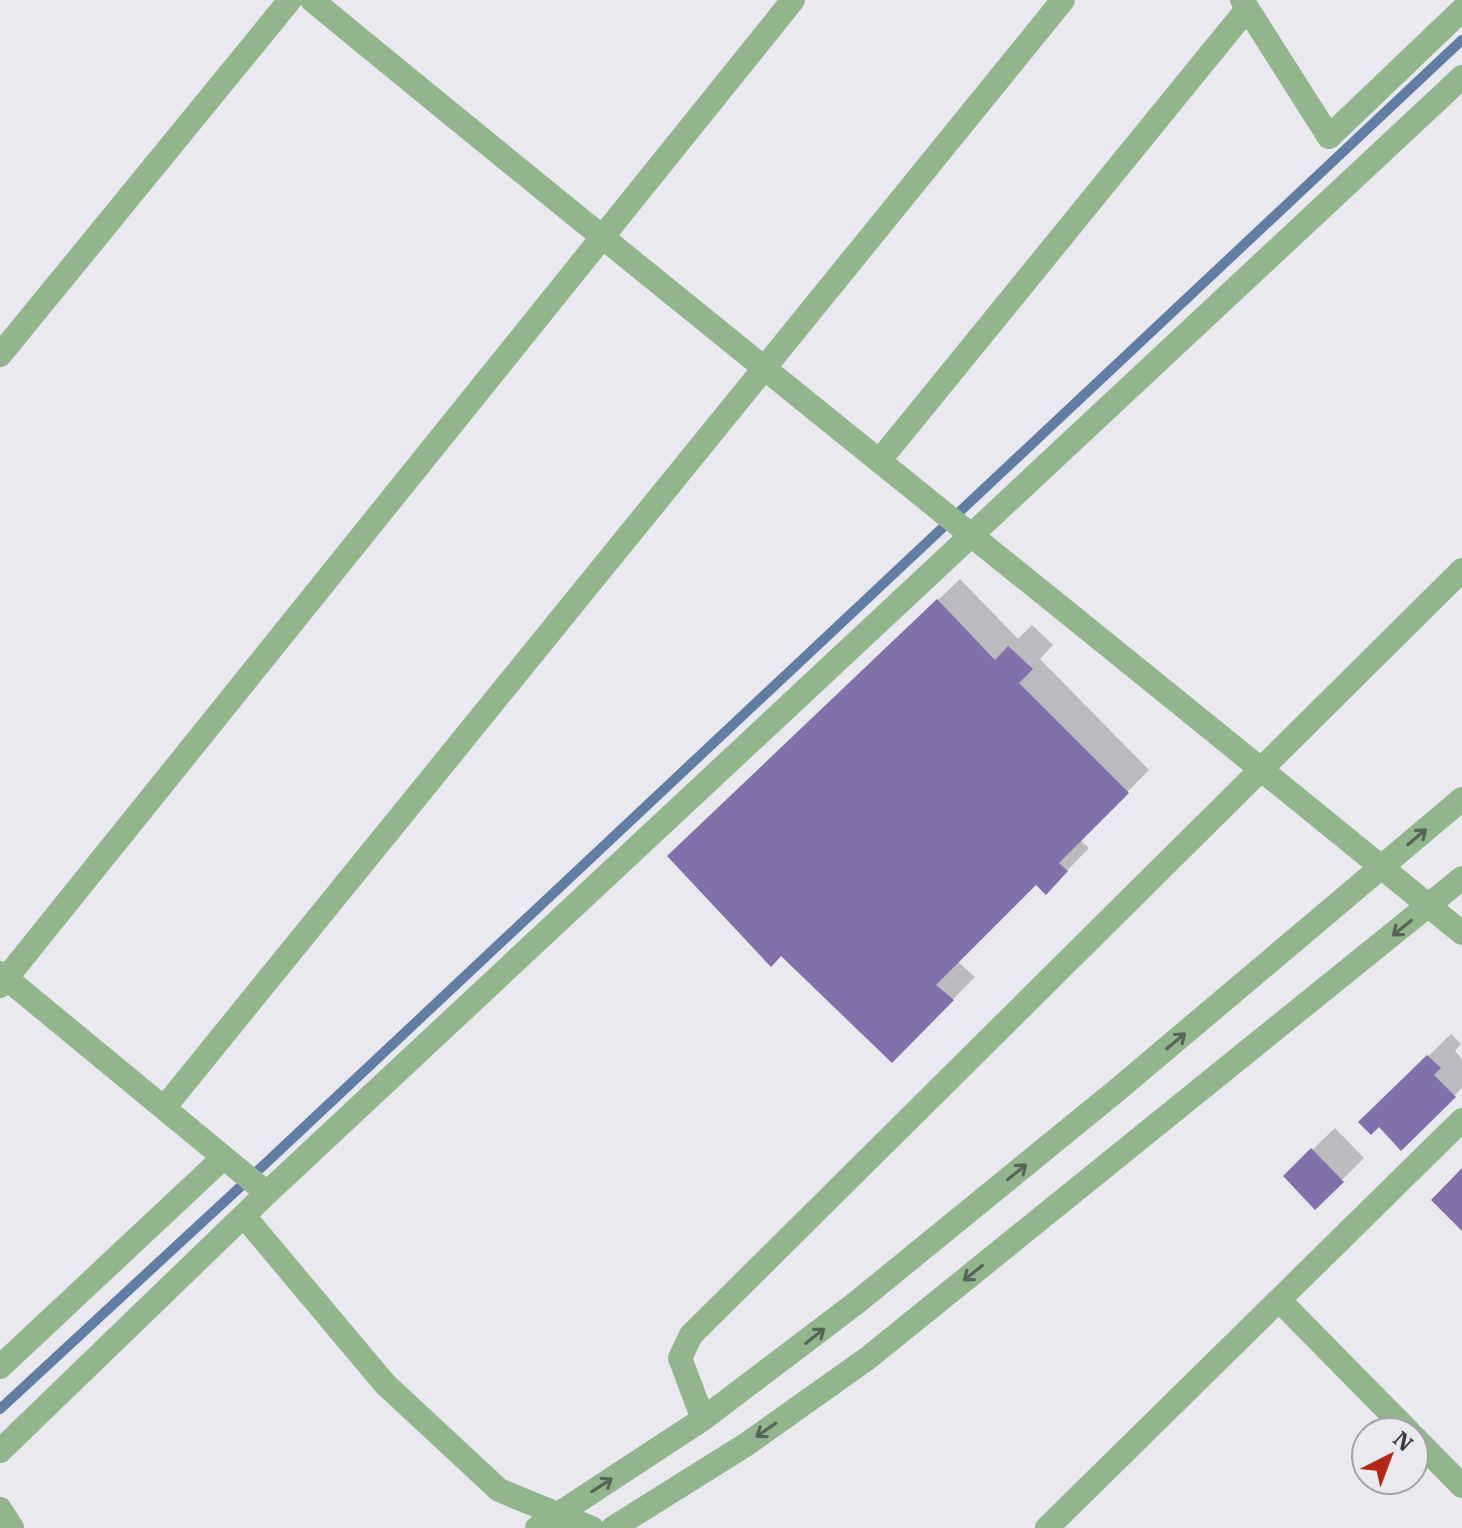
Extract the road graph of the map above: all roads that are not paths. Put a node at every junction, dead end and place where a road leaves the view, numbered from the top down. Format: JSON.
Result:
{"nodes":[{"id":1,"x":290,"y":0,"type":"edge"},
{"id":2,"x":312,"y":0,"type":"edge"},
{"id":3,"x":793,"y":0,"type":"edge"},
{"id":4,"x":1063,"y":0,"type":"edge"},
{"id":5,"x":1244,"y":4,"type":"edge"},
{"id":6,"x":1462,"y":10,"type":"edge"},
{"id":7,"x":1462,"y":77,"type":"edge"},
{"id":8,"x":601,"y":238,"type":"junction"},
{"id":9,"x":0,"y":355,"type":"edge"},
{"id":10,"x":764,"y":368,"type":"junction"},
{"id":11,"x":880,"y":460,"type":"junction"},
{"id":12,"x":974,"y":535,"type":"junction"},
{"id":13,"x":1462,"y":570,"type":"edge"},
{"id":14,"x":1261,"y":770,"type":"junction"},
{"id":15,"x":1462,"y":799,"type":"edge"},
{"id":16,"x":1381,"y":867,"type":"junction"},
{"id":17,"x":1462,"y":878,"type":"edge"},
{"id":18,"x":1429,"y":906,"type":"junction"},
{"id":19,"x":1462,"y":933,"type":"edge"},
{"id":20,"x":2,"y":979,"type":"edge"},
{"id":21,"x":164,"y":1108,"type":"junction"},
{"id":22,"x":1462,"y":1120,"type":"edge"},
{"id":23,"x":223,"y":1158,"type":"junction"},
{"id":24,"x":267,"y":1193,"type":"junction"},
{"id":25,"x":244,"y":1216,"type":"junction"},
{"id":26,"x":1279,"y":1300,"type":"junction"},
{"id":27,"x":0,"y":1367,"type":"edge"},
{"id":28,"x":1393,"y":1416,"type":"edge"},
{"id":29,"x":703,"y":1419,"type":"junction"},
{"id":30,"x":0,"y":1451,"type":"edge"},
{"id":31,"x":1430,"y":1453,"type":"edge"},
{"id":32,"x":1462,"y":1486,"type":"edge"},
{"id":33,"x":0,"y":1509,"type":"edge"},
{"id":34,"x":547,"y":1521,"type":"edge"},
{"id":35,"x":12,"y":1528,"type":"edge"},
{"id":36,"x":592,"y":1528,"type":"edge"},
{"id":37,"x":613,"y":1528,"type":"edge"},
{"id":38,"x":1047,"y":1528,"type":"edge"}],
"edges":[{"from":1,"to":9,"type":"street"},
{"from":2,"to":8,"type":"street"},
{"from":3,"to":8,"type":"street"},
{"from":4,"to":10,"type":"street"},
{"from":5,"to":6,"type":"street"},
{"from":5,"to":11,"type":"street"},
{"from":7,"to":12,"type":"street"},
{"from":8,"to":10,"type":"street"},
{"from":8,"to":20,"type":"street"},
{"from":10,"to":11,"type":"street"},
{"from":10,"to":21,"type":"street"},
{"from":11,"to":12,"type":"street"},
{"from":12,"to":14,"type":"street"},
{"from":12,"to":24,"type":"street"},
{"from":13,"to":14,"type":"street"},
{"from":14,"to":16,"type":"street"},
{"from":14,"to":29,"type":"street"},
{"from":16,"to":15,"type":"street","one_way":true},
{"from":16,"to":18,"type":"street"},
{"from":29,"to":16,"type":"street","one_way":true},
{"from":17,"to":18,"type":"street"},
{"from":18,"to":19,"type":"street"},
{"from":18,"to":37,"type":"street","one_way":true},
{"from":20,"to":21,"type":"street"},
{"from":21,"to":23,"type":"street"},
{"from":22,"to":26,"type":"street"},
{"from":23,"to":24,"type":"street"},
{"from":23,"to":27,"type":"street"},
{"from":24,"to":25,"type":"street"},
{"from":25,"to":30,"type":"street"},
{"from":25,"to":34,"type":"street"},
{"from":26,"to":28,"type":"street"},
{"from":26,"to":38,"type":"street"},
{"from":34,"to":29,"type":"street","one_way":true},
{"from":31,"to":32,"type":"street"},
{"from":33,"to":35,"type":"street"},
{"from":34,"to":36,"type":"street"}]}
